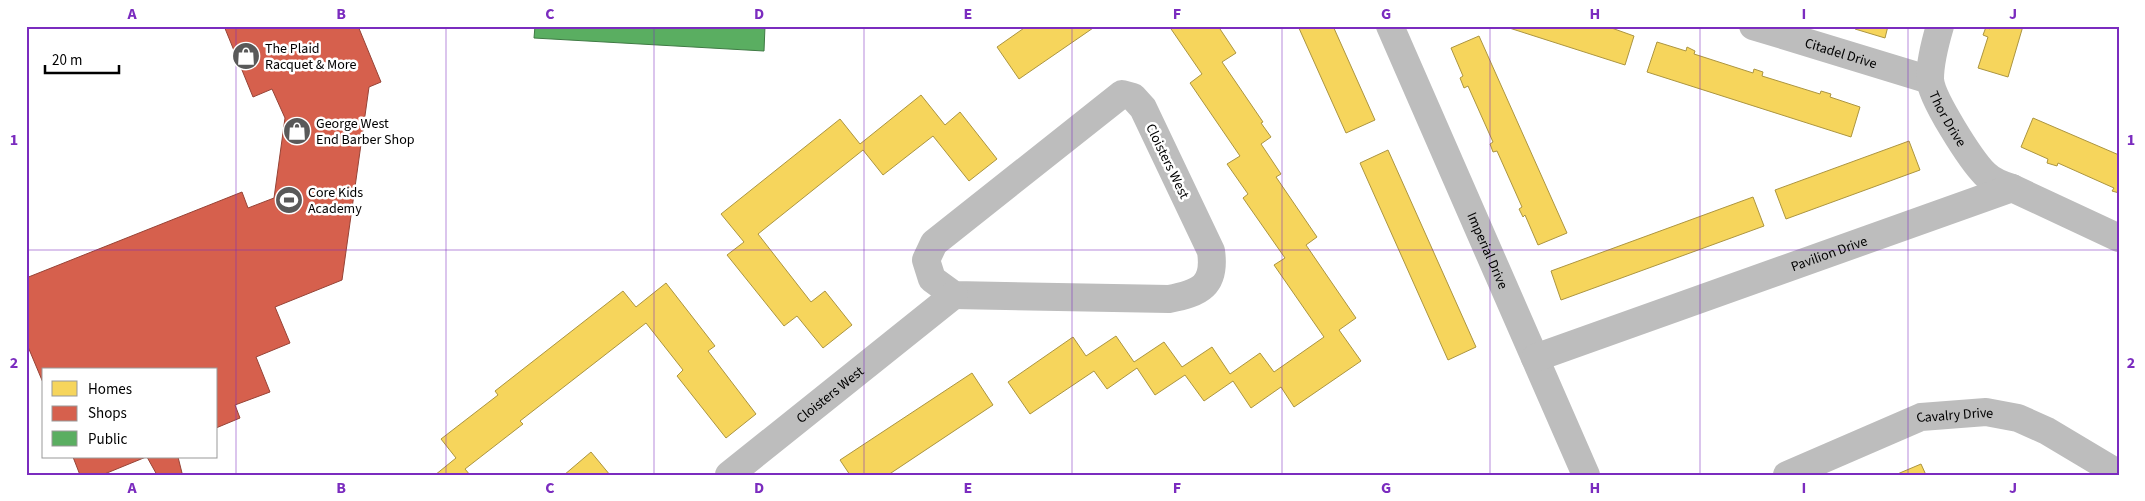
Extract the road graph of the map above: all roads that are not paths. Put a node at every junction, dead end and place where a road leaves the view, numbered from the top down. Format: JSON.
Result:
{"nodes":[{"id":1,"x":1390,"y":26,"type":"edge"},
{"id":2,"x":1753,"y":26,"type":"edge"},
{"id":3,"x":1940,"y":26,"type":"edge"},
{"id":4,"x":1930,"y":80,"type":"junction"},
{"id":5,"x":2012,"y":188,"type":"junction"},
{"id":6,"x":2119,"y":238,"type":"edge"},
{"id":7,"x":954,"y":295,"type":"junction"},
{"id":8,"x":1535,"y":358,"type":"junction"},
{"id":9,"x":2119,"y":474,"type":"edge"},
{"id":10,"x":729,"y":475,"type":"edge"},
{"id":11,"x":1586,"y":475,"type":"edge"},
{"id":12,"x":1788,"y":475,"type":"edge"}],
"edges":[{"from":1,"to":8,"type":"street","name":"Imperial Drive"},
{"from":2,"to":4,"type":"street","name":"Citadel Drive"},
{"from":3,"to":4,"type":"street","name":"Thor Drive"},
{"from":4,"to":5,"type":"street","name":"Thor Drive"},
{"from":5,"to":6,"type":"street"},
{"from":5,"to":8,"type":"street","name":"Pavilion Drive"},
{"from":7,"to":7,"type":"street","name":"Cloisters West"},
{"from":7,"to":10,"type":"street","name":"Cloisters West"},
{"from":8,"to":11,"type":"street","name":"Imperial Drive"},
{"from":9,"to":12,"type":"street","name":"Cavalry Drive"}]}
